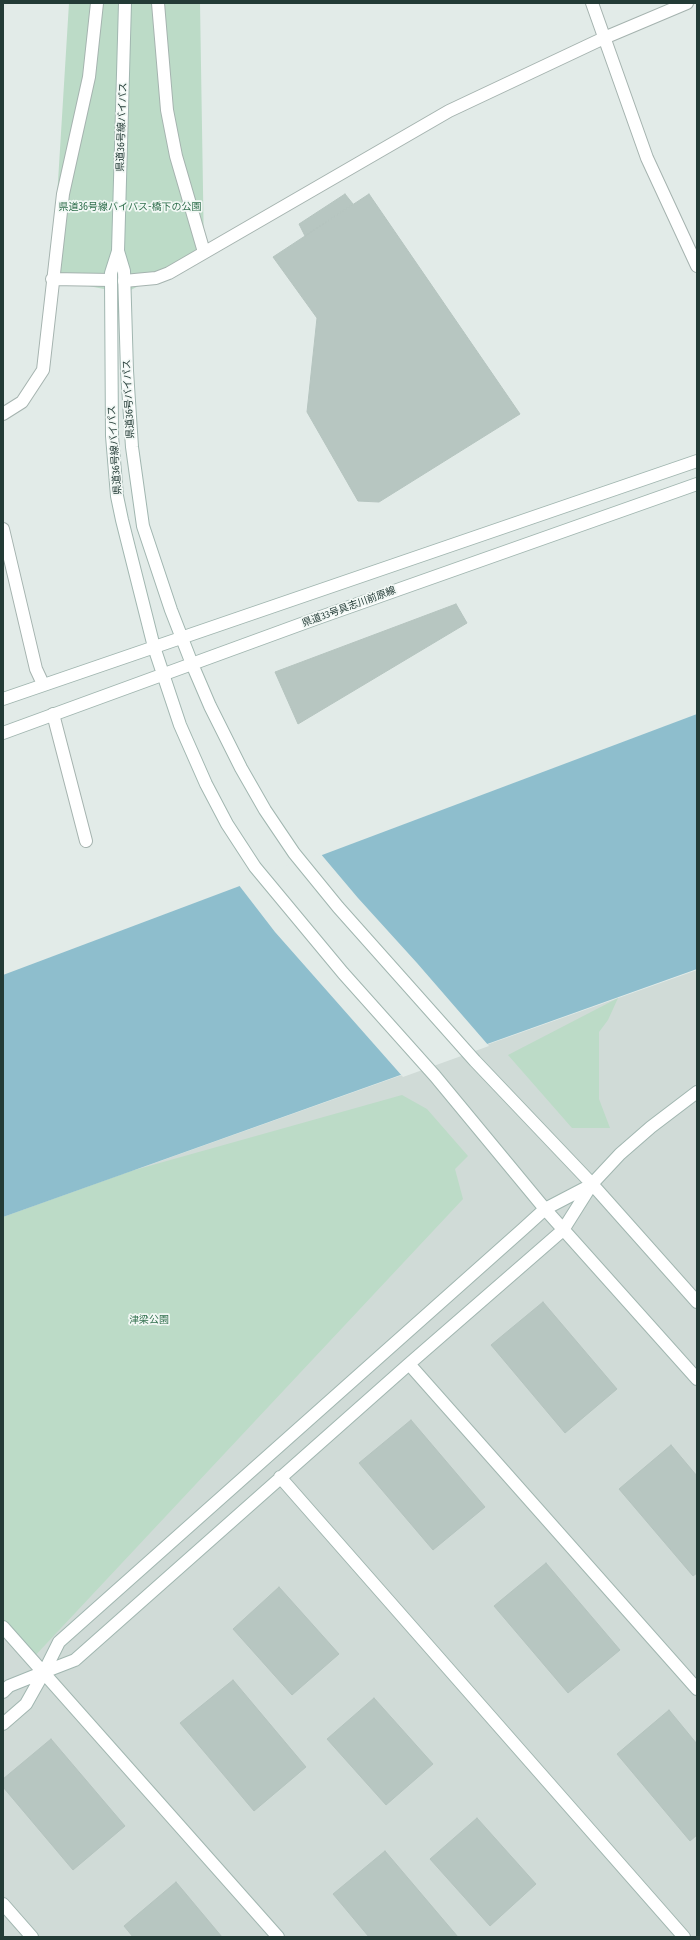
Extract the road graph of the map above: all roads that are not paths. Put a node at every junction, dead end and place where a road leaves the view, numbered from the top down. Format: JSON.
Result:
{"nodes":[{"id":1,"x":97,"y":3,"type":"edge"},
{"id":2,"x":125,"y":3,"type":"edge"},
{"id":3,"x":158,"y":3,"type":"edge"},
{"id":4,"x":592,"y":3,"type":"edge"},
{"id":5,"x":688,"y":3,"type":"edge"},
{"id":6,"x":604,"y":38,"type":"junction"},
{"id":7,"x":118,"y":251,"type":"junction"},
{"id":8,"x":204,"y":252,"type":"junction"},
{"id":9,"x":697,"y":266,"type":"edge"},
{"id":10,"x":124,"y":276,"type":"junction"},
{"id":11,"x":52,"y":280,"type":"junction"},
{"id":12,"x":111,"y":280,"type":"junction"},
{"id":13,"x":3,"y":414,"type":"edge"},
{"id":14,"x":697,"y":461,"type":"edge"},
{"id":15,"x":697,"y":484,"type":"edge"},
{"id":16,"x":3,"y":529,"type":"edge"},
{"id":17,"x":182,"y":637,"type":"junction"},
{"id":18,"x":154,"y":647,"type":"junction"},
{"id":19,"x":192,"y":664,"type":"junction"},
{"id":20,"x":162,"y":674,"type":"junction"},
{"id":21,"x":43,"y":684,"type":"junction"},
{"id":22,"x":3,"y":699,"type":"edge"},
{"id":23,"x":53,"y":714,"type":"junction"},
{"id":24,"x":3,"y":733,"type":"edge"},
{"id":25,"x":86,"y":841,"type":"dead end"},
{"id":26,"x":697,"y":1092,"type":"edge"},
{"id":27,"x":592,"y":1184,"type":"junction"},
{"id":28,"x":545,"y":1209,"type":"junction"},
{"id":29,"x":563,"y":1230,"type":"junction"},
{"id":30,"x":697,"y":1302,"type":"edge"},
{"id":31,"x":409,"y":1364,"type":"junction"},
{"id":32,"x":697,"y":1378,"type":"edge"},
{"id":33,"x":280,"y":1477,"type":"junction"},
{"id":34,"x":3,"y":1627,"type":"edge"},
{"id":35,"x":44,"y":1672,"type":"junction"},
{"id":36,"x":697,"y":1689,"type":"edge"},
{"id":37,"x":3,"y":1692,"type":"edge"},
{"id":38,"x":3,"y":1724,"type":"edge"},
{"id":39,"x":3,"y":1904,"type":"edge"},
{"id":40,"x":32,"y":1937,"type":"edge"},
{"id":41,"x":278,"y":1937,"type":"edge"},
{"id":42,"x":684,"y":1937,"type":"edge"}],
"edges":[{"from":1,"to":11,"type":"street"},
{"from":2,"to":7,"type":"street","name":"県道36号線バイパス"},
{"from":3,"to":8,"type":"street"},
{"from":4,"to":6,"type":"street"},
{"from":5,"to":6,"type":"street"},
{"from":6,"to":8,"type":"street"},
{"from":6,"to":9,"type":"street"},
{"from":7,"to":10,"type":"street","name":"県道36号線バイパス"},
{"from":7,"to":12,"type":"street","name":"県道36号線バイパス"},
{"from":8,"to":10,"type":"street"},
{"from":10,"to":17,"type":"street","name":"県道36号バイパス"},
{"from":11,"to":12,"type":"street"},
{"from":11,"to":13,"type":"street"},
{"from":12,"to":18,"type":"street","name":"県道36号線バイパス"},
{"from":14,"to":17,"type":"street"},
{"from":15,"to":19,"type":"street","name":"県道33号具志川前原線"},
{"from":16,"to":21,"type":"street"},
{"from":17,"to":18,"type":"street"},
{"from":17,"to":19,"type":"street"},
{"from":18,"to":20,"type":"street"},
{"from":18,"to":21,"type":"street"},
{"from":19,"to":20,"type":"street","name":"県道33号具志川前原線"},
{"from":19,"to":27,"type":"street"},
{"from":20,"to":23,"type":"street","name":"県道33号具志川前原線"},
{"from":20,"to":28,"type":"street"},
{"from":21,"to":22,"type":"street"},
{"from":23,"to":24,"type":"street","name":"県道33号具志川前原線"},
{"from":23,"to":25,"type":"street"},
{"from":26,"to":27,"type":"street"},
{"from":27,"to":28,"type":"street"},
{"from":27,"to":29,"type":"street"},
{"from":27,"to":30,"type":"street"},
{"from":28,"to":29,"type":"street"},
{"from":28,"to":35,"type":"street"},
{"from":29,"to":31,"type":"street"},
{"from":29,"to":32,"type":"street"},
{"from":31,"to":33,"type":"street"},
{"from":31,"to":36,"type":"street"},
{"from":33,"to":35,"type":"street"},
{"from":33,"to":42,"type":"street"},
{"from":34,"to":35,"type":"street"},
{"from":35,"to":37,"type":"street"},
{"from":35,"to":38,"type":"street"},
{"from":35,"to":41,"type":"street"},
{"from":39,"to":40,"type":"street"}]}
